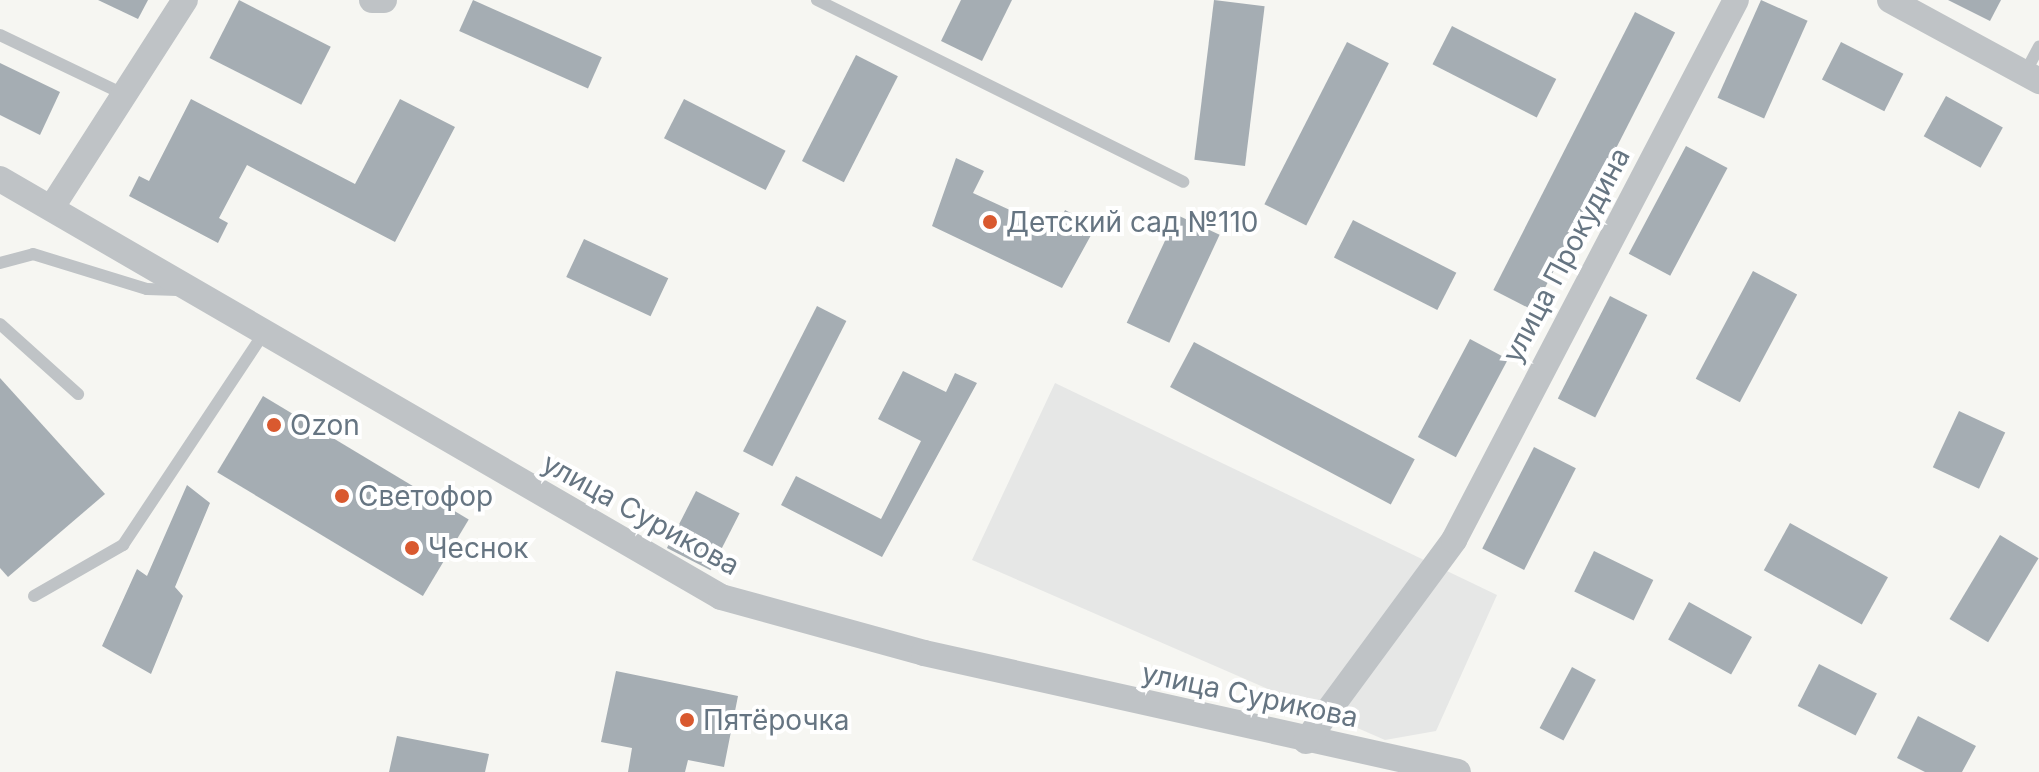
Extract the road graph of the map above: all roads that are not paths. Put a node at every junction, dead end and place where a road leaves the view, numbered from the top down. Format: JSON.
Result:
{"nodes":[{"id":1,"x":185,"y":0,"type":"edge"},
{"id":2,"x":372,"y":0,"type":"edge"},
{"id":3,"x":384,"y":0,"type":"edge"},
{"id":4,"x":817,"y":0,"type":"edge"},
{"id":5,"x":1736,"y":0,"type":"edge"},
{"id":6,"x":1890,"y":0,"type":"edge"},
{"id":7,"x":1928,"y":9,"type":"edge"},
{"id":8,"x":0,"y":35,"type":"edge"},
{"id":9,"x":2039,"y":47,"type":"edge"},
{"id":10,"x":2032,"y":77,"type":"edge"},
{"id":11,"x":121,"y":93,"type":"junction"},
{"id":12,"x":0,"y":179,"type":"edge"},
{"id":13,"x":1183,"y":182,"type":"dead end"},
{"id":14,"x":52,"y":207,"type":"junction"},
{"id":15,"x":0,"y":263,"type":"edge"},
{"id":16,"x":193,"y":287,"type":"junction"},
{"id":17,"x":0,"y":324,"type":"edge"},
{"id":18,"x":263,"y":334,"type":"junction"},
{"id":19,"x":78,"y":394,"type":"dead end"},
{"id":20,"x":34,"y":596,"type":"dead end"},
{"id":21,"x":1306,"y":741,"type":"junction"},
{"id":22,"x":1458,"y":772,"type":"edge"}],
"edges":[{"from":1,"to":11,"type":"street"},
{"from":2,"to":3,"type":"street"},
{"from":4,"to":13,"type":"lane"},
{"from":5,"to":21,"type":"street","name":"улица Прокудина"},
{"from":6,"to":7,"type":"street"},
{"from":7,"to":10,"type":"street"},
{"from":8,"to":11,"type":"lane"},
{"from":9,"to":10,"type":"lane"},
{"from":11,"to":14,"type":"street"},
{"from":12,"to":14,"type":"street","name":"улица Сурикова"},
{"from":14,"to":16,"type":"street","name":"улица Сурикова"},
{"from":15,"to":16,"type":"lane"},
{"from":16,"to":18,"type":"street","name":"улица Сурикова"},
{"from":17,"to":19,"type":"lane"},
{"from":18,"to":20,"type":"lane"},
{"from":18,"to":21,"type":"street","name":"улица Сурикова"},
{"from":21,"to":22,"type":"street","name":"улица Сурикова"}]}
